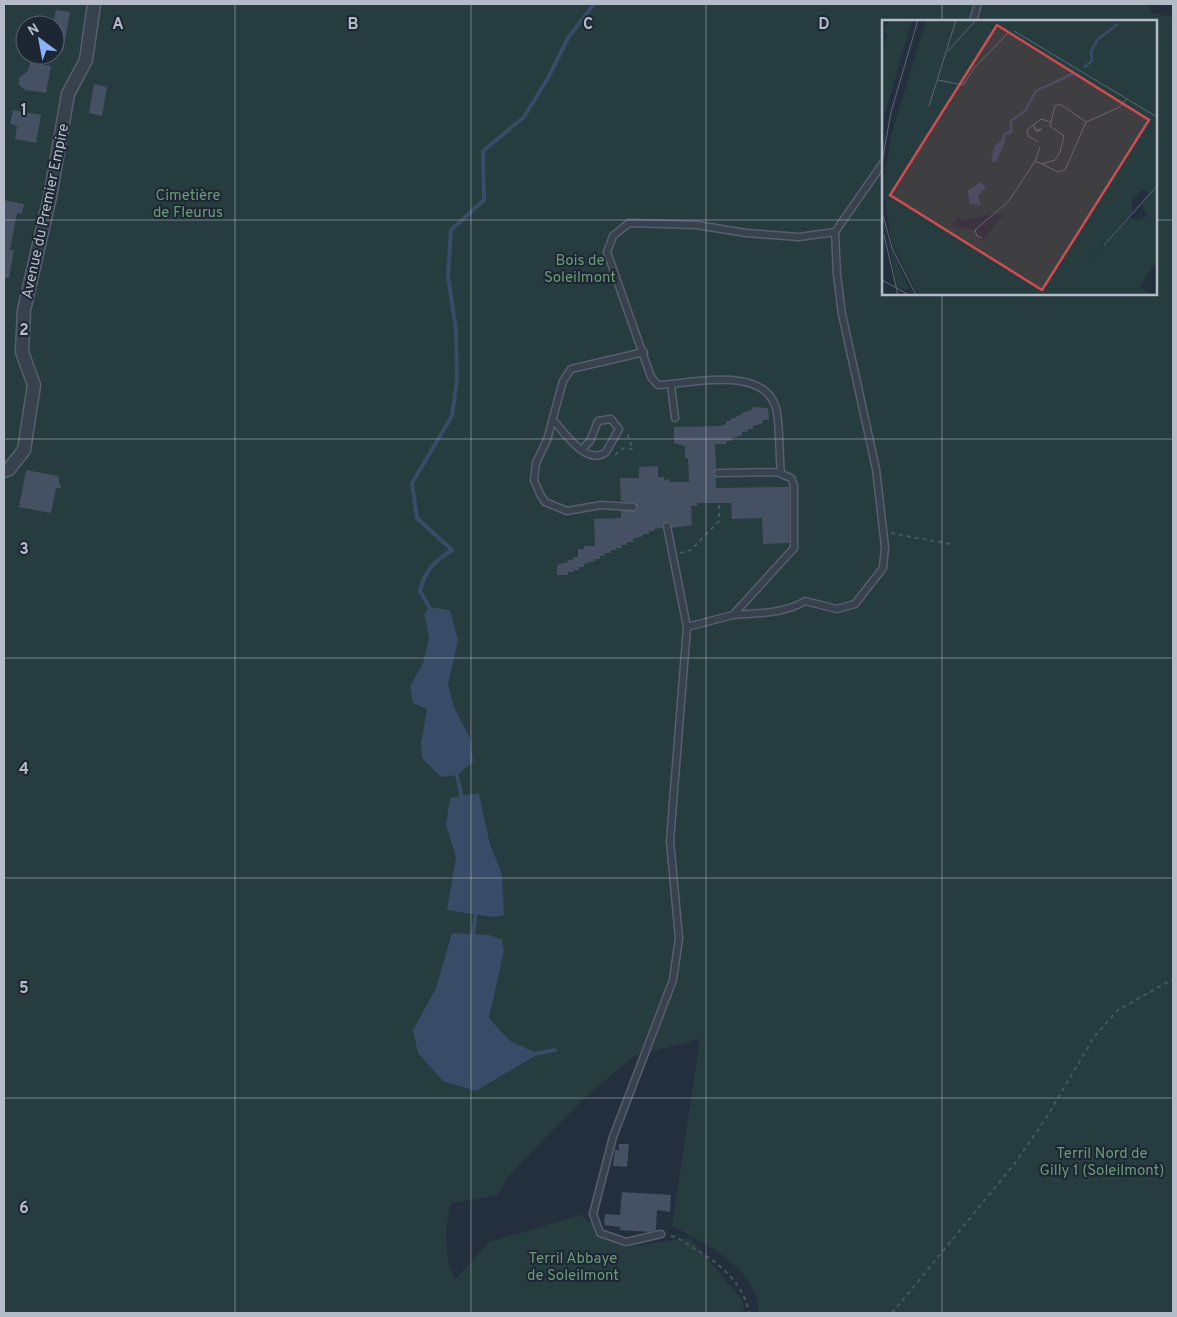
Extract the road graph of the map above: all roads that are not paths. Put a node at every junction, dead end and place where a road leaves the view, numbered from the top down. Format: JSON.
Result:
{"nodes":[{"id":1,"x":94,"y":4,"type":"edge"},
{"id":2,"x":978,"y":4,"type":"edge"},
{"id":3,"x":973,"y":20,"type":"edge"},
{"id":4,"x":882,"y":164,"type":"edge"},
{"id":5,"x":835,"y":232,"type":"junction"},
{"id":6,"x":644,"y":352,"type":"junction"},
{"id":7,"x":671,"y":385,"type":"junction"},
{"id":8,"x":674,"y":418,"type":"dead end"},
{"id":9,"x":553,"y":420,"type":"junction"},
{"id":10,"x":581,"y":450,"type":"junction"},
{"id":11,"x":4,"y":471,"type":"edge"},
{"id":12,"x":780,"y":472,"type":"junction"},
{"id":13,"x":718,"y":473,"type":"dead end"},
{"id":14,"x":633,"y":507,"type":"dead end"},
{"id":15,"x":666,"y":526,"type":"dead end"},
{"id":16,"x":733,"y":615,"type":"junction"},
{"id":17,"x":687,"y":627,"type":"junction"},
{"id":18,"x":661,"y":1234,"type":"road end"}],
"edges":[{"from":1,"to":11,"type":"street","name":"Avenue du Premier Empire"},
{"from":2,"to":3,"type":"lane"},
{"from":4,"to":5,"type":"lane"},
{"from":5,"to":6,"type":"lane"},
{"from":5,"to":16,"type":"lane"},
{"from":6,"to":7,"type":"lane"},
{"from":6,"to":9,"type":"lane"},
{"from":7,"to":8,"type":"lane"},
{"from":7,"to":12,"type":"lane"},
{"from":9,"to":10,"type":"lane"},
{"from":9,"to":14,"type":"lane"},
{"from":10,"to":10,"type":"lane"},
{"from":12,"to":13,"type":"lane"},
{"from":12,"to":16,"type":"lane"},
{"from":15,"to":17,"type":"lane"},
{"from":16,"to":17,"type":"lane"},
{"from":17,"to":18,"type":"lane"}]}
